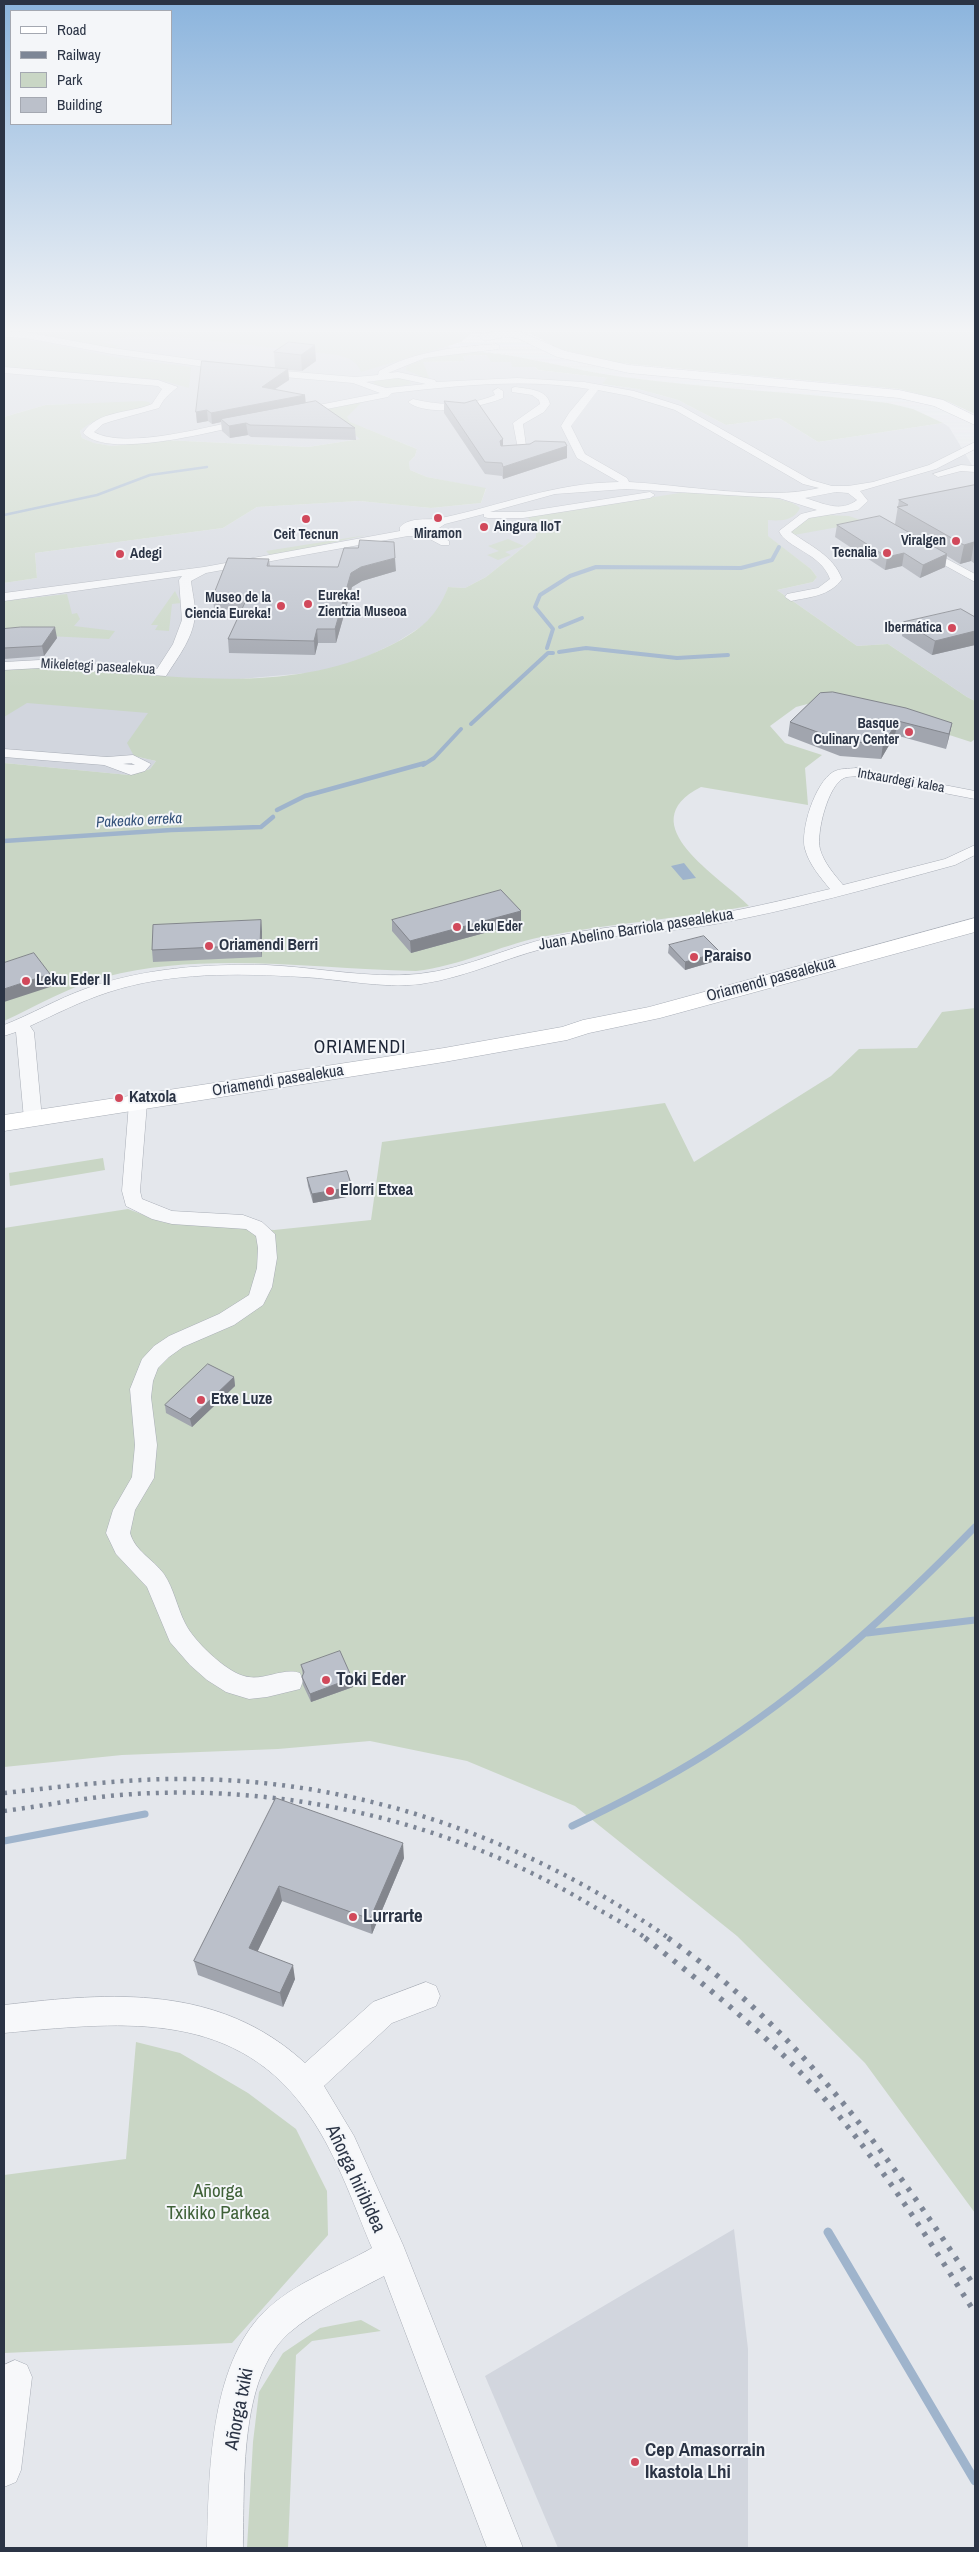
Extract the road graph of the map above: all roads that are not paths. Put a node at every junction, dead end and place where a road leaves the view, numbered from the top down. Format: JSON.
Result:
{"nodes":[{"id":1,"x":523,"y":451,"type":"edge"},
{"id":2,"x":579,"y":451,"type":"edge"},
{"id":3,"x":743,"y":451,"type":"edge"},
{"id":4,"x":966,"y":451,"type":"edge"},
{"id":5,"x":506,"y":455,"type":"edge"},
{"id":6,"x":975,"y":457,"type":"edge"},
{"id":7,"x":955,"y":458,"type":"junction"},
{"id":8,"x":975,"y":469,"type":"edge"},
{"id":9,"x":625,"y":485,"type":"junction"},
{"id":10,"x":691,"y":488,"type":"junction"},
{"id":11,"x":840,"y":489,"type":"junction"},
{"id":12,"x":808,"y":494,"type":"junction"},
{"id":13,"x":861,"y":508,"type":"junction"},
{"id":14,"x":835,"y":510,"type":"junction"},
{"id":15,"x":463,"y":515,"type":"junction"},
{"id":16,"x":805,"y":516,"type":"junction"},
{"id":17,"x":422,"y":527,"type":"junction"},
{"id":18,"x":445,"y":543,"type":"dead end"},
{"id":19,"x":915,"y":544,"type":"edge"},
{"id":20,"x":204,"y":570,"type":"junction"},
{"id":21,"x":975,"y":580,"type":"edge"},
{"id":22,"x":4,"y":596,"type":"edge"},
{"id":23,"x":791,"y":596,"type":"dead end"},
{"id":24,"x":4,"y":666,"type":"edge"},
{"id":25,"x":4,"y":753,"type":"edge"},
{"id":26,"x":107,"y":761,"type":"dead end"},
{"id":27,"x":975,"y":795,"type":"edge"},
{"id":28,"x":975,"y":849,"type":"edge"},
{"id":29,"x":839,"y":890,"type":"junction"},
{"id":30,"x":975,"y":925,"type":"edge"},
{"id":31,"x":975,"y":933,"type":"edge"},
{"id":32,"x":21,"y":1025,"type":"junction"},
{"id":33,"x":4,"y":1031,"type":"edge"},
{"id":34,"x":567,"y":1033,"type":"junction"},
{"id":35,"x":138,"y":1103,"type":"junction"},
{"id":36,"x":33,"y":1119,"type":"junction"},
{"id":37,"x":4,"y":1123,"type":"edge"},
{"id":38,"x":291,"y":1681,"type":"dead end"},
{"id":39,"x":426,"y":1996,"type":"dead end"},
{"id":40,"x":4,"y":2019,"type":"edge"},
{"id":41,"x":304,"y":2084,"type":"junction"},
{"id":42,"x":391,"y":2255,"type":"junction"},
{"id":43,"x":15,"y":2378,"type":"dead end"},
{"id":44,"x":4,"y":2470,"type":"edge"},
{"id":45,"x":225,"y":2548,"type":"edge"},
{"id":46,"x":505,"y":2548,"type":"edge"}],
"edges":[{"from":1,"to":5,"type":"street"},
{"from":2,"to":9,"type":"street"},
{"from":3,"to":12,"type":"street"},
{"from":4,"to":7,"type":"street"},
{"from":6,"to":7,"type":"street"},
{"from":7,"to":11,"type":"street"},
{"from":8,"to":13,"type":"street"},
{"from":9,"to":10,"type":"street","name":"Mikeletegi pasealekua"},
{"from":9,"to":15,"type":"street","name":"Mikeletegi pasealekua"},
{"from":10,"to":12,"type":"street","name":"Mikeletegi pasealekua"},
{"from":10,"to":15,"type":"street","name":"Mikeletegi pasealekua"},
{"from":11,"to":12,"type":"street"},
{"from":11,"to":13,"type":"street"},
{"from":12,"to":14,"type":"street"},
{"from":12,"to":16,"type":"street"},
{"from":13,"to":14,"type":"street"},
{"from":14,"to":16,"type":"street"},
{"from":15,"to":17,"type":"street","name":"Mikeletegi pasealekua"},
{"from":15,"to":17,"type":"street","name":"Mikeletegi pasealekua"},
{"from":16,"to":23,"type":"street"},
{"from":17,"to":18,"type":"street"},
{"from":17,"to":20,"type":"street","name":"Mikeletegi pasealekua"},
{"from":19,"to":21,"type":"street"},
{"from":20,"to":22,"type":"street","name":"Mikeletegi pasealekua"},
{"from":20,"to":24,"type":"street","name":"Mikeletegi pasealekua"},
{"from":25,"to":26,"type":"street"},
{"from":27,"to":29,"type":"street","name":"Intxaurdegi kalea"},
{"from":28,"to":29,"type":"street","name":"Juan Abelino Barriola pasealekua"},
{"from":29,"to":32,"type":"street","name":"Juan Abelino Barriola pasealekua"},
{"from":30,"to":34,"type":"main road","name":"Oriamendi pasealekua"},
{"from":31,"to":34,"type":"main road","name":"Oriamendi pasealekua"},
{"from":32,"to":33,"type":"street","name":"Juan Abelino Barriola pasealekua"},
{"from":32,"to":36,"type":"street"},
{"from":34,"to":35,"type":"main road","name":"Oriamendi pasealekua"},
{"from":35,"to":36,"type":"main road","name":"Oriamendi pasealekua"},
{"from":35,"to":38,"type":"street"},
{"from":36,"to":37,"type":"main road","name":"Oriamendi pasealekua"},
{"from":39,"to":41,"type":"street"},
{"from":40,"to":41,"type":"street","name":"Añorga hiribidea"},
{"from":41,"to":42,"type":"street","name":"Añorga hiribidea"},
{"from":42,"to":45,"type":"street","name":"Añorga txiki"},
{"from":42,"to":46,"type":"street","name":"Añorga hiribidea"},
{"from":43,"to":44,"type":"street"}]}
